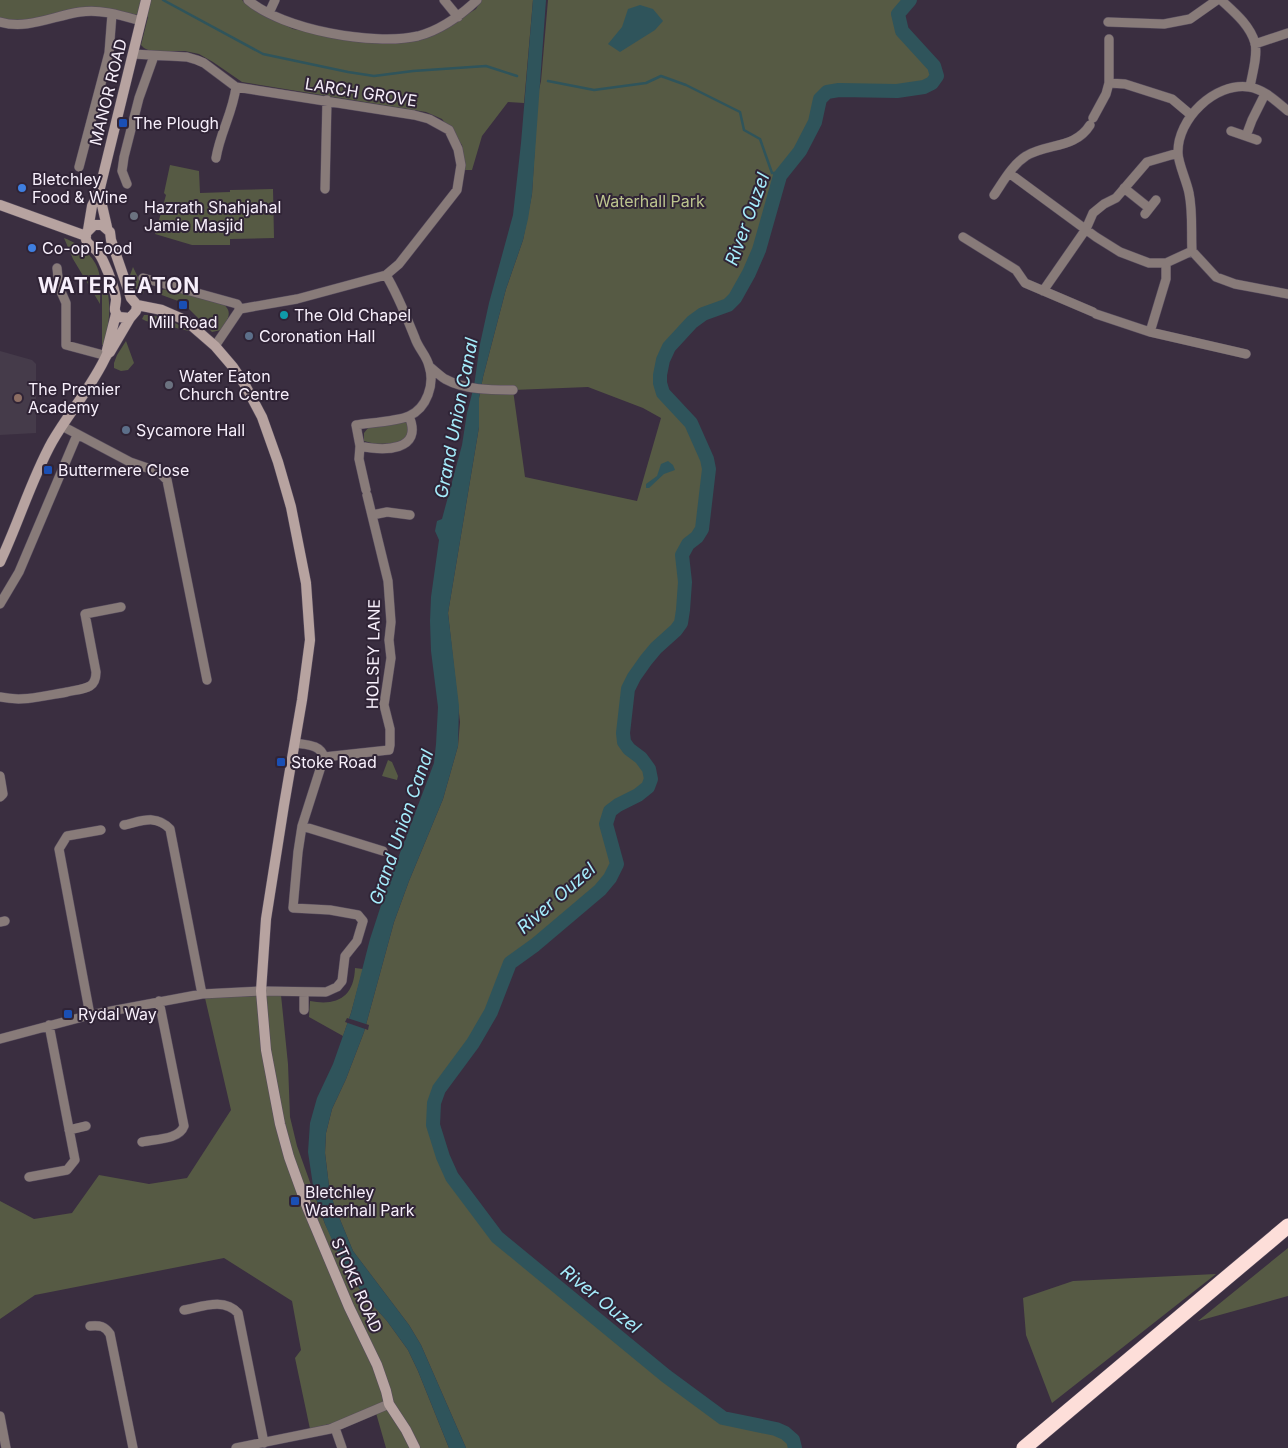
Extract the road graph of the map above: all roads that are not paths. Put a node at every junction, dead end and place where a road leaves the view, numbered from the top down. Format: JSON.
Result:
{"nodes":[{"id":1,"x":146,"y":0,"type":"edge"},
{"id":2,"x":248,"y":0,"type":"edge"},
{"id":3,"x":275,"y":0,"type":"edge"},
{"id":4,"x":444,"y":0,"type":"edge"},
{"id":5,"x":477,"y":0,"type":"edge"},
{"id":6,"x":1219,"y":0,"type":"edge"},
{"id":7,"x":269,"y":12,"type":"junction"},
{"id":8,"x":112,"y":14,"type":"junction"},
{"id":9,"x":458,"y":17,"type":"junction"},
{"id":10,"x":141,"y":21,"type":"junction"},
{"id":11,"x":0,"y":22,"type":"edge"},
{"id":12,"x":1108,"y":22,"type":"dead end"},
{"id":13,"x":1288,"y":33,"type":"edge"},
{"id":14,"x":1109,"y":39,"type":"dead end"},
{"id":15,"x":1255,"y":44,"type":"junction"},
{"id":16,"x":133,"y":54,"type":"junction"},
{"id":17,"x":154,"y":56,"type":"junction"},
{"id":18,"x":1109,"y":83,"type":"junction"},
{"id":19,"x":236,"y":87,"type":"junction"},
{"id":20,"x":1250,"y":87,"type":"junction"},
{"id":21,"x":1265,"y":94,"type":"junction"},
{"id":22,"x":327,"y":100,"type":"junction"},
{"id":23,"x":1288,"y":111,"type":"edge"},
{"id":24,"x":1191,"y":115,"type":"junction"},
{"id":25,"x":1231,"y":131,"type":"dead end"},
{"id":26,"x":1246,"y":136,"type":"junction"},
{"id":27,"x":1257,"y":140,"type":"dead end"},
{"id":28,"x":1178,"y":153,"type":"junction"},
{"id":29,"x":216,"y":158,"type":"dead end"},
{"id":30,"x":79,"y":167,"type":"dead end"},
{"id":31,"x":1009,"y":174,"type":"junction"},
{"id":32,"x":126,"y":184,"type":"dead end"},
{"id":33,"x":325,"y":188,"type":"dead end"},
{"id":34,"x":1124,"y":188,"type":"junction"},
{"id":35,"x":99,"y":192,"type":"junction"},
{"id":36,"x":994,"y":195,"type":"dead end"},
{"id":37,"x":1156,"y":200,"type":"dead end"},
{"id":38,"x":0,"y":205,"type":"edge"},
{"id":39,"x":107,"y":228,"type":"junction"},
{"id":40,"x":1086,"y":229,"type":"junction"},
{"id":41,"x":87,"y":233,"type":"junction"},
{"id":42,"x":963,"y":237,"type":"dead end"},
{"id":43,"x":111,"y":240,"type":"junction"},
{"id":44,"x":96,"y":250,"type":"junction"},
{"id":45,"x":1192,"y":251,"type":"junction"},
{"id":46,"x":1166,"y":263,"type":"junction"},
{"id":47,"x":57,"y":268,"type":"dead end"},
{"id":48,"x":386,"y":275,"type":"junction"},
{"id":49,"x":143,"y":278,"type":"dead end"},
{"id":50,"x":1043,"y":291,"type":"junction"},
{"id":51,"x":1288,"y":294,"type":"edge"},
{"id":52,"x":116,"y":301,"type":"junction"},
{"id":53,"x":134,"y":301,"type":"junction"},
{"id":54,"x":240,"y":309,"type":"junction"},
{"id":55,"x":116,"y":314,"type":"junction"},
{"id":56,"x":130,"y":318,"type":"junction"},
{"id":57,"x":1150,"y":332,"type":"junction"},
{"id":58,"x":215,"y":346,"type":"junction"},
{"id":59,"x":1246,"y":354,"type":"dead end"},
{"id":60,"x":107,"y":355,"type":"junction"},
{"id":61,"x":430,"y":367,"type":"junction"},
{"id":62,"x":512,"y":390,"type":"dead end"},
{"id":63,"x":409,"y":416,"type":"junction"},
{"id":64,"x":62,"y":426,"type":"junction"},
{"id":65,"x":77,"y":435,"type":"junction"},
{"id":66,"x":360,"y":446,"type":"junction"},
{"id":67,"x":372,"y":515,"type":"junction"},
{"id":68,"x":410,"y":515,"type":"dead end"},
{"id":69,"x":0,"y":562,"type":"edge"},
{"id":70,"x":0,"y":604,"type":"edge"},
{"id":71,"x":120,"y":607,"type":"dead end"},
{"id":72,"x":207,"y":680,"type":"dead end"},
{"id":73,"x":0,"y":697,"type":"edge"},
{"id":74,"x":295,"y":743,"type":"junction"},
{"id":75,"x":324,"y":757,"type":"junction"},
{"id":76,"x":0,"y":776,"type":"edge"},
{"id":77,"x":0,"y":797,"type":"edge"},
{"id":78,"x":124,"y":825,"type":"dead end"},
{"id":79,"x":302,"y":826,"type":"junction"},
{"id":80,"x":101,"y":830,"type":"dead end"},
{"id":81,"x":384,"y":851,"type":"dead end"},
{"id":82,"x":261,"y":991,"type":"junction"},
{"id":83,"x":304,"y":992,"type":"junction"},
{"id":84,"x":202,"y":994,"type":"junction"},
{"id":85,"x":159,"y":1002,"type":"junction"},
{"id":86,"x":304,"y":1010,"type":"dead end"},
{"id":87,"x":90,"y":1015,"type":"junction"},
{"id":88,"x":49,"y":1025,"type":"junction"},
{"id":89,"x":0,"y":1039,"type":"edge"},
{"id":90,"x":86,"y":1126,"type":"dead end"},
{"id":91,"x":69,"y":1130,"type":"junction"},
{"id":92,"x":142,"y":1142,"type":"dead end"},
{"id":93,"x":29,"y":1177,"type":"dead end"},
{"id":94,"x":1288,"y":1226,"type":"edge"},
{"id":95,"x":184,"y":1310,"type":"dead end"},
{"id":96,"x":90,"y":1326,"type":"dead end"},
{"id":97,"x":389,"y":1404,"type":"junction"},
{"id":98,"x":0,"y":1416,"type":"edge"},
{"id":99,"x":335,"y":1428,"type":"junction"},
{"id":100,"x":264,"y":1442,"type":"junction"},
{"id":101,"x":6,"y":1448,"type":"edge"},
{"id":102,"x":133,"y":1448,"type":"edge"},
{"id":103,"x":236,"y":1448,"type":"edge"},
{"id":104,"x":342,"y":1448,"type":"edge"},
{"id":105,"x":414,"y":1448,"type":"edge"},
{"id":106,"x":1024,"y":1448,"type":"edge"}],
"edges":[{"from":1,"to":10,"type":"street","name":"MANOR ROAD"},
{"from":2,"to":7,"type":"street"},
{"from":3,"to":7,"type":"street"},
{"from":4,"to":9,"type":"street"},
{"from":5,"to":9,"type":"street"},
{"from":6,"to":12,"type":"street"},
{"from":6,"to":15,"type":"street"},
{"from":7,"to":9,"type":"street"},
{"from":8,"to":10,"type":"street"},
{"from":8,"to":11,"type":"street"},
{"from":8,"to":30,"type":"street"},
{"from":10,"to":16,"type":"street","name":"MANOR ROAD"},
{"from":13,"to":15,"type":"street"},
{"from":14,"to":18,"type":"street"},
{"from":15,"to":20,"type":"street"},
{"from":16,"to":17,"type":"street","name":"LARCH GROVE"},
{"from":16,"to":35,"type":"street","name":"MANOR ROAD"},
{"from":17,"to":19,"type":"street","name":"LARCH GROVE"},
{"from":17,"to":32,"type":"street"},
{"from":18,"to":24,"type":"street"},
{"from":18,"to":31,"type":"street"},
{"from":19,"to":22,"type":"street","name":"LARCH GROVE"},
{"from":19,"to":29,"type":"street"},
{"from":20,"to":21,"type":"street"},
{"from":20,"to":24,"type":"street"},
{"from":21,"to":23,"type":"street"},
{"from":21,"to":26,"type":"street"},
{"from":22,"to":33,"type":"street"},
{"from":22,"to":48,"type":"street","name":"LARCH GROVE"},
{"from":24,"to":28,"type":"street"},
{"from":25,"to":26,"type":"street"},
{"from":26,"to":27,"type":"street"},
{"from":28,"to":34,"type":"street"},
{"from":28,"to":45,"type":"street"},
{"from":31,"to":36,"type":"street"},
{"from":31,"to":40,"type":"street"},
{"from":34,"to":37,"type":"street"},
{"from":34,"to":40,"type":"street"},
{"from":35,"to":39,"type":"street","name":"MANOR ROAD"},
{"from":35,"to":41,"type":"street","name":"MANOR ROAD"},
{"from":38,"to":41,"type":"street"},
{"from":39,"to":41,"type":"street"},
{"from":39,"to":43,"type":"street"},
{"from":40,"to":46,"type":"street"},
{"from":40,"to":50,"type":"street"},
{"from":41,"to":44,"type":"street"},
{"from":42,"to":50,"type":"street"},
{"from":43,"to":44,"type":"street"},
{"from":43,"to":53,"type":"street"},
{"from":44,"to":52,"type":"street"},
{"from":45,"to":46,"type":"street"},
{"from":45,"to":51,"type":"street"},
{"from":46,"to":57,"type":"street"},
{"from":47,"to":60,"type":"street"},
{"from":48,"to":54,"type":"street"},
{"from":48,"to":61,"type":"street"},
{"from":49,"to":54,"type":"street"},
{"from":50,"to":57,"type":"street"},
{"from":52,"to":53,"type":"street"},
{"from":52,"to":55,"type":"street"},
{"from":53,"to":56,"type":"street"},
{"from":53,"to":58,"type":"street","name":"STOKE ROAD"},
{"from":54,"to":58,"type":"street"},
{"from":55,"to":56,"type":"street"},
{"from":55,"to":60,"type":"street"},
{"from":56,"to":60,"type":"street"},
{"from":57,"to":59,"type":"street"},
{"from":58,"to":74,"type":"street","name":"STOKE ROAD"},
{"from":60,"to":64,"type":"street"},
{"from":61,"to":62,"type":"street"},
{"from":61,"to":63,"type":"street"},
{"from":63,"to":66,"type":"street"},
{"from":63,"to":66,"type":"street"},
{"from":64,"to":65,"type":"street"},
{"from":64,"to":69,"type":"street"},
{"from":65,"to":70,"type":"street"},
{"from":65,"to":72,"type":"street"},
{"from":66,"to":67,"type":"street","name":"HOLSEY LANE"},
{"from":67,"to":68,"type":"street"},
{"from":67,"to":75,"type":"street","name":"HOLSEY LANE"},
{"from":71,"to":73,"type":"street"},
{"from":74,"to":75,"type":"street"},
{"from":74,"to":82,"type":"street","name":"STOKE ROAD"},
{"from":75,"to":79,"type":"street"},
{"from":76,"to":77,"type":"street"},
{"from":78,"to":84,"type":"street"},
{"from":79,"to":81,"type":"street"},
{"from":79,"to":83,"type":"street"},
{"from":80,"to":87,"type":"street"},
{"from":82,"to":83,"type":"street"},
{"from":82,"to":84,"type":"street"},
{"from":82,"to":97,"type":"street","name":"STOKE ROAD"},
{"from":83,"to":86,"type":"street"},
{"from":84,"to":85,"type":"street"},
{"from":85,"to":87,"type":"street"},
{"from":85,"to":92,"type":"street"},
{"from":87,"to":88,"type":"street"},
{"from":88,"to":89,"type":"street"},
{"from":88,"to":91,"type":"street"},
{"from":90,"to":91,"type":"street"},
{"from":91,"to":93,"type":"street"},
{"from":94,"to":106,"type":"highway"},
{"from":95,"to":100,"type":"street"},
{"from":96,"to":102,"type":"street"},
{"from":97,"to":99,"type":"street"},
{"from":97,"to":105,"type":"street","name":"STOKE ROAD"},
{"from":98,"to":101,"type":"street"},
{"from":99,"to":100,"type":"street"},
{"from":99,"to":104,"type":"street"},
{"from":100,"to":103,"type":"street"}]}
